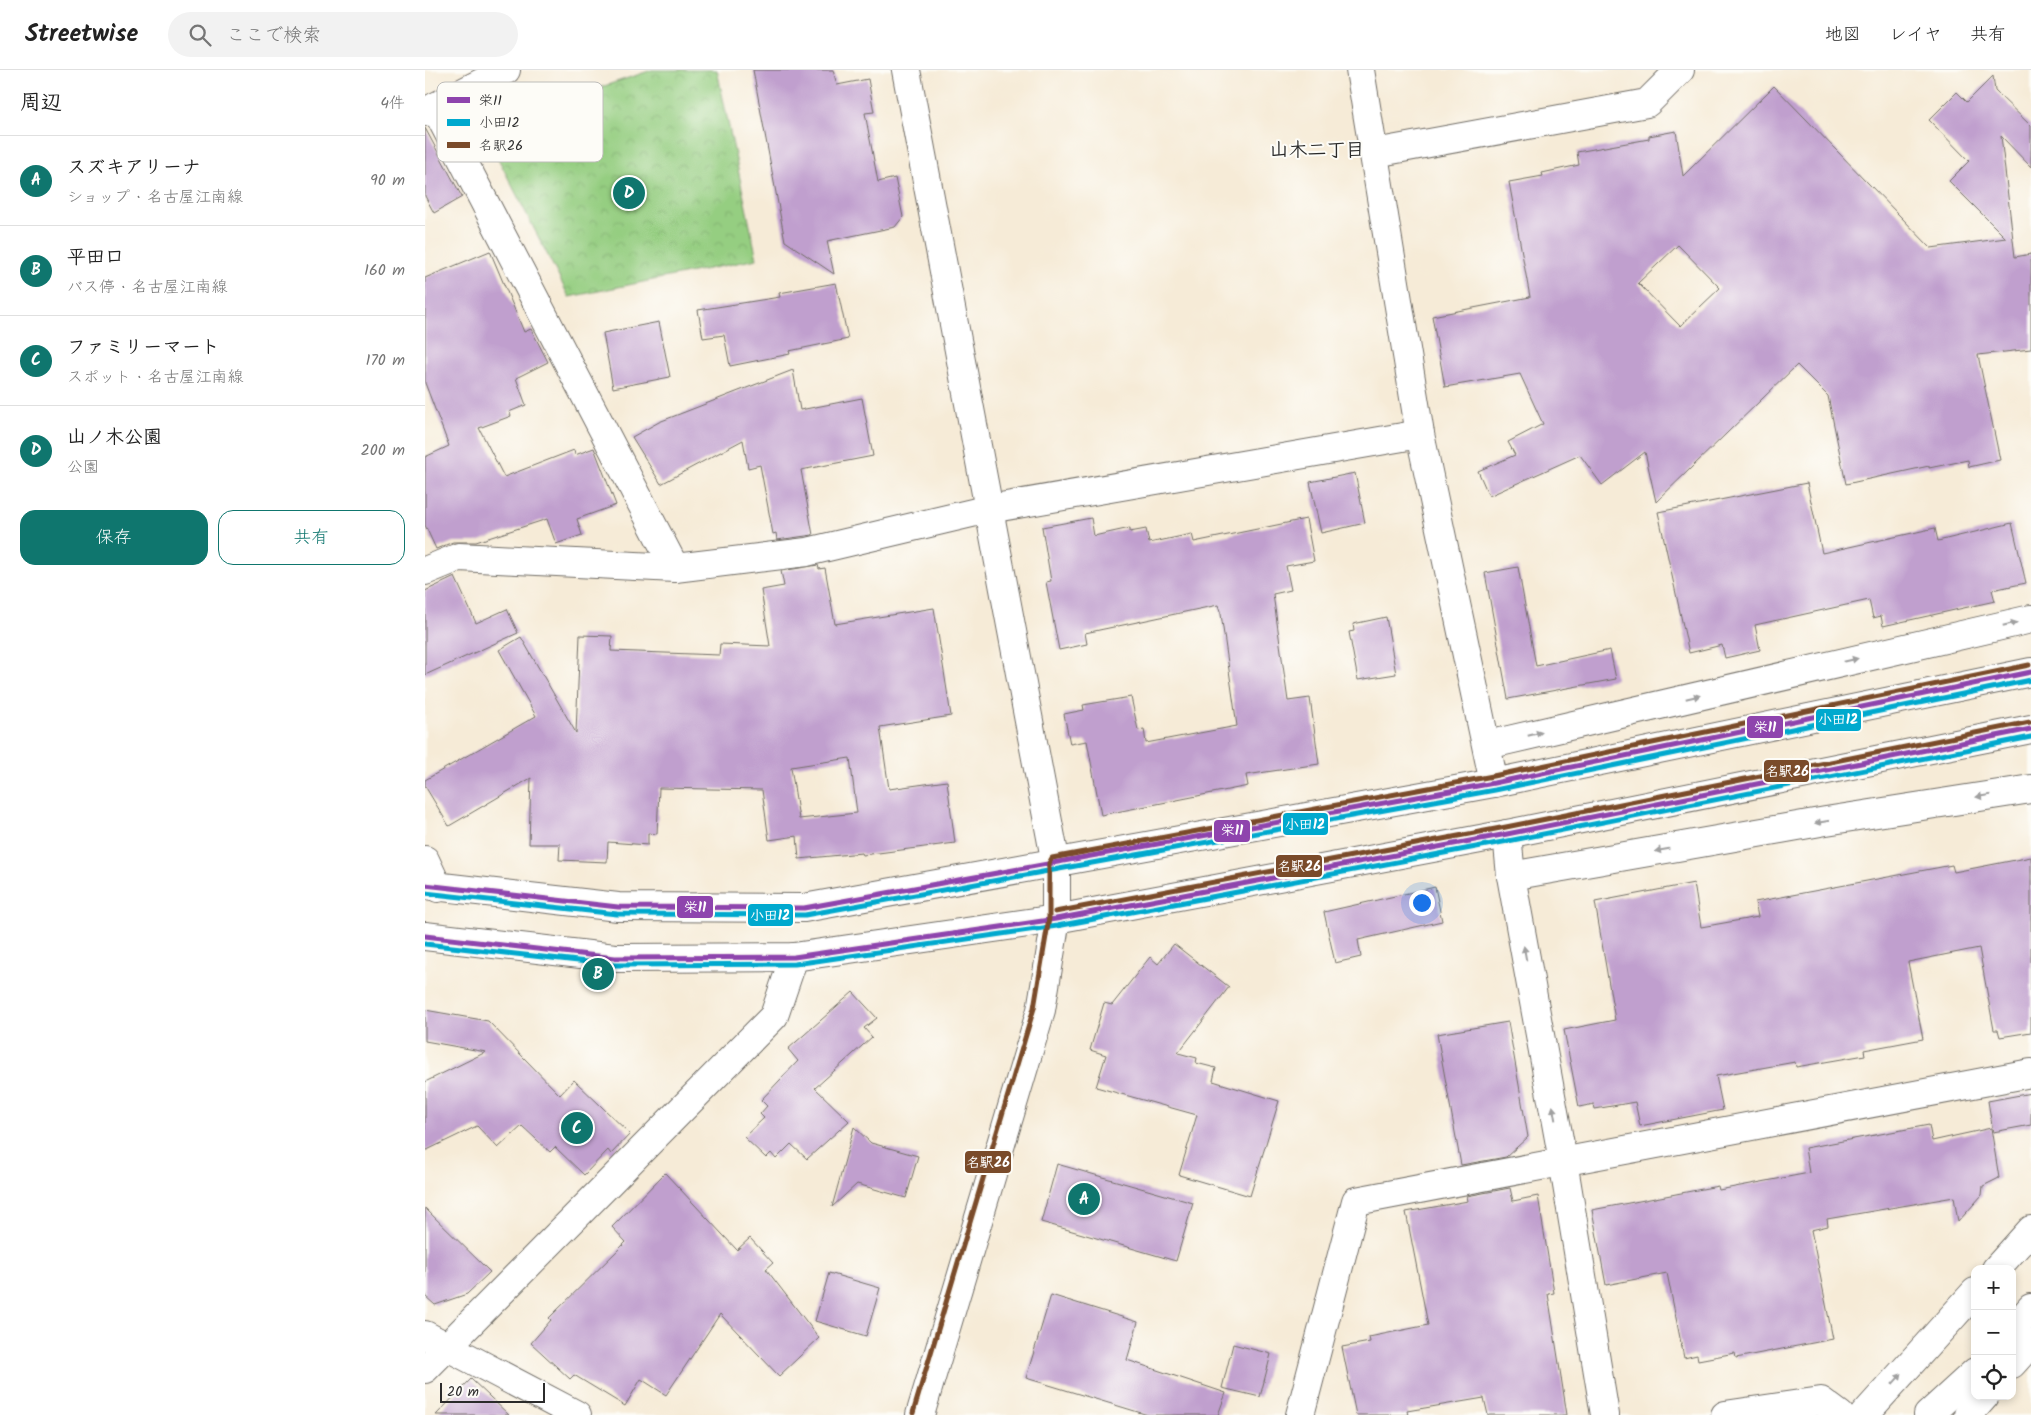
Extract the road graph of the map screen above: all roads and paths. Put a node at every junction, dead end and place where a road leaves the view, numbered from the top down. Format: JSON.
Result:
{"nodes":[{"id":1,"x":506,"y":70,"type":"edge"},
{"id":2,"x":906,"y":70,"type":"edge"},
{"id":3,"x":1360,"y":70,"type":"edge"},
{"id":4,"x":1680,"y":70,"type":"edge"},
{"id":5,"x":483,"y":82,"type":"edge"},
{"id":6,"x":430,"y":110,"type":"edge"},
{"id":7,"x":437,"y":123,"type":"edge"},
{"id":8,"x":1375,"y":153,"type":"junction"},
{"id":9,"x":458,"y":162,"type":"edge"},
{"id":10,"x":1421,"y":434,"type":"junction"},
{"id":11,"x":989,"y":509,"type":"junction"},
{"id":12,"x":675,"y":568,"type":"junction"},
{"id":13,"x":425,"y":571,"type":"edge"},
{"id":14,"x":2031,"y":619,"type":"edge"},
{"id":15,"x":2031,"y":672,"type":"edge"},
{"id":16,"x":2031,"y":729,"type":"edge"},
{"id":17,"x":1487,"y":744,"type":"junction"},
{"id":18,"x":1494,"y":783,"type":"junction"},
{"id":19,"x":2031,"y":789,"type":"edge"},
{"id":20,"x":1507,"y":834,"type":"junction"},
{"id":21,"x":425,"y":860,"type":"edge"},
{"id":22,"x":1056,"y":864,"type":"junction"},
{"id":23,"x":1511,"y":876,"type":"junction"},
{"id":24,"x":431,"y":886,"type":"edge"},
{"id":25,"x":1057,"y":919,"type":"junction"},
{"id":26,"x":425,"y":936,"type":"edge"},
{"id":27,"x":794,"y":957,"type":"junction"},
{"id":28,"x":2031,"y":1074,"type":"edge"},
{"id":29,"x":1563,"y":1161,"type":"junction"},
{"id":30,"x":2031,"y":1230,"type":"edge"},
{"id":31,"x":2000,"y":1265,"type":"edge"},
{"id":32,"x":1971,"y":1296,"type":"edge"},
{"id":33,"x":2031,"y":1308,"type":"edge"},
{"id":34,"x":2016,"y":1325,"type":"edge"},
{"id":35,"x":436,"y":1341,"type":"edge"},
{"id":36,"x":2031,"y":1342,"type":"edge"},
{"id":37,"x":2016,"y":1359,"type":"edge"},
{"id":38,"x":425,"y":1369,"type":"edge"},
{"id":39,"x":1971,"y":1377,"type":"edge"},
{"id":40,"x":1971,"y":1378,"type":"edge"},
{"id":41,"x":1981,"y":1400,"type":"edge"},
{"id":42,"x":577,"y":1415,"type":"edge"},
{"id":43,"x":920,"y":1415,"type":"edge"},
{"id":44,"x":1300,"y":1415,"type":"edge"},
{"id":45,"x":1605,"y":1415,"type":"edge"},
{"id":46,"x":1725,"y":1415,"type":"edge"},
{"id":47,"x":1840,"y":1415,"type":"edge"},
{"id":48,"x":1864,"y":1415,"type":"edge"},
{"id":49,"x":1928,"y":1415,"type":"edge"},
{"id":50,"x":1939,"y":1415,"type":"edge"},
{"id":51,"x":1968,"y":1415,"type":"edge"}],
"edges":[{"from":1,"to":5,"type":"main road"},
{"from":2,"to":11,"type":"main road"},
{"from":3,"to":8,"type":"main road"},
{"from":4,"to":8,"type":"main road"},
{"from":6,"to":7,"type":"main road"},
{"from":8,"to":10,"type":"main road"},
{"from":9,"to":12,"type":"main road"},
{"from":10,"to":11,"type":"main road"},
{"from":10,"to":17,"type":"main road"},
{"from":11,"to":12,"type":"main road"},
{"from":11,"to":22,"type":"main road"},
{"from":12,"to":13,"type":"main road"},
{"from":17,"to":14,"type":"main road","one_way":true},
{"from":15,"to":18,"type":"main road"},
{"from":16,"to":20,"type":"main road"},
{"from":17,"to":18,"type":"main road"},
{"from":18,"to":22,"type":"main road"},
{"from":19,"to":23,"type":"main road","one_way":true},
{"from":20,"to":23,"type":"main road"},
{"from":20,"to":25,"type":"main road"},
{"from":21,"to":24,"type":"main road"},
{"from":22,"to":24,"type":"main road"},
{"from":22,"to":25,"type":"main road"},
{"from":29,"to":23,"type":"main road","one_way":true},
{"from":25,"to":27,"type":"main road"},
{"from":25,"to":43,"type":"main road"},
{"from":26,"to":27,"type":"main road"},
{"from":27,"to":35,"type":"main road"},
{"from":28,"to":29,"type":"main road"},
{"from":29,"to":44,"type":"main road"},
{"from":29,"to":45,"type":"main road"},
{"from":30,"to":31,"type":"main road"},
{"from":48,"to":32,"type":"main road","one_way":true},
{"from":33,"to":34,"type":"main road"},
{"from":35,"to":38,"type":"main road"},
{"from":35,"to":42,"type":"main road"},
{"from":36,"to":37,"type":"main road"},
{"from":39,"to":49,"type":"main road"},
{"from":40,"to":50,"type":"main road"},
{"from":41,"to":51,"type":"main road"},
{"from":46,"to":47,"type":"main road"}]}
